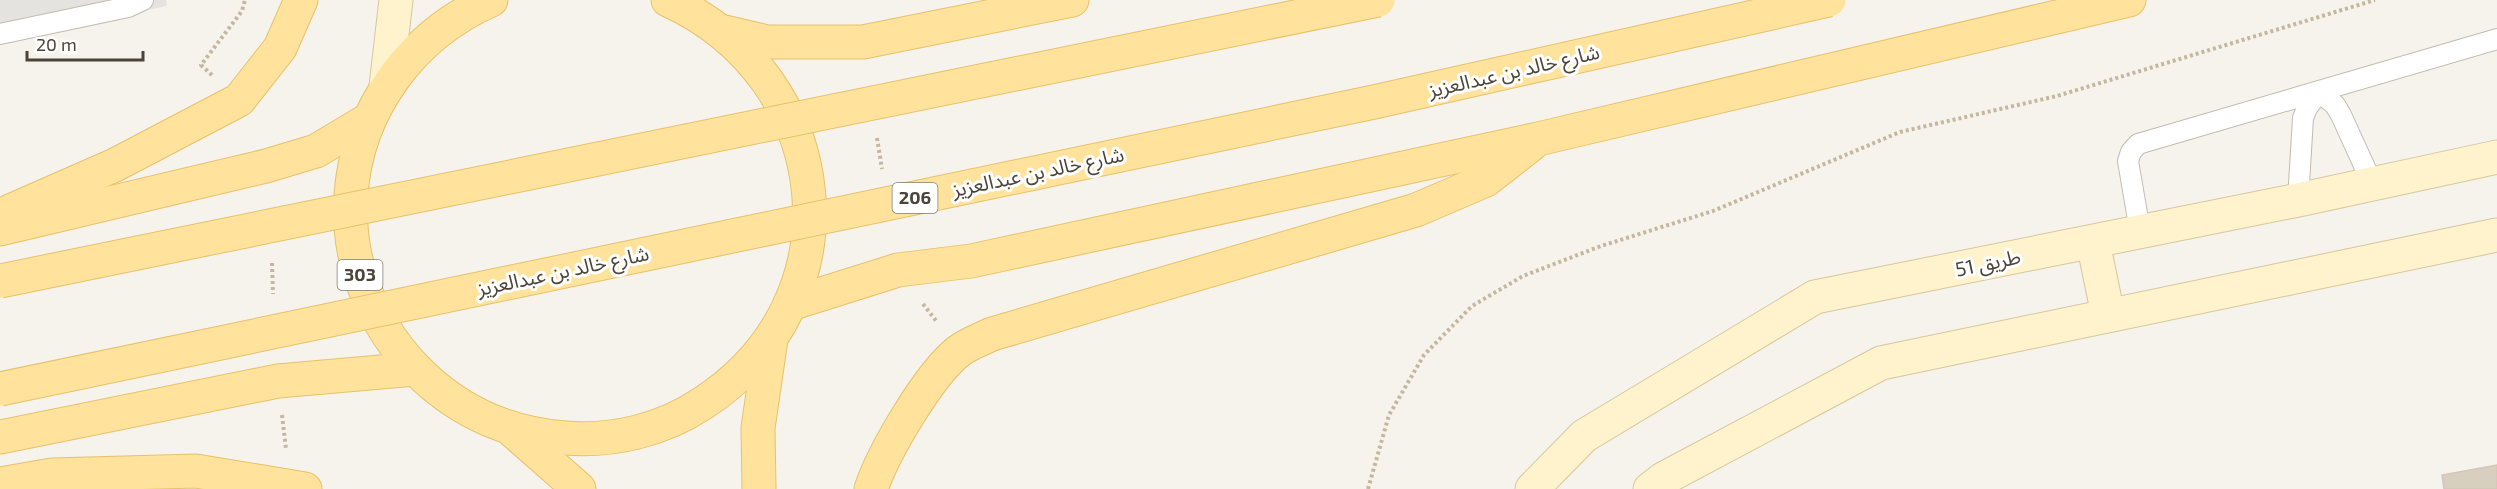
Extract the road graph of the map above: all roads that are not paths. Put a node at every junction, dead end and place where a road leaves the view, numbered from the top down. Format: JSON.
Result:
{"nodes":[{"id":1,"x":143,"y":0,"type":"edge"},
{"id":2,"x":301,"y":0,"type":"edge"},
{"id":3,"x":396,"y":0,"type":"edge"},
{"id":4,"x":491,"y":0,"type":"edge"},
{"id":5,"x":668,"y":0,"type":"edge"},
{"id":6,"x":1072,"y":0,"type":"edge"},
{"id":7,"x":1378,"y":0,"type":"edge"},
{"id":8,"x":1828,"y":0,"type":"edge"},
{"id":9,"x":2129,"y":0,"type":"edge"},
{"id":10,"x":723,"y":32,"type":"junction"},
{"id":11,"x":0,"y":34,"type":"edge"},
{"id":12,"x":2497,"y":39,"type":"edge"},
{"id":13,"x":386,"y":87,"type":"junction"},
{"id":14,"x":2319,"y":92,"type":"junction"},
{"id":15,"x":368,"y":120,"type":"junction"},
{"id":16,"x":1538,"y":140,"type":"junction"},
{"id":17,"x":2497,"y":157,"type":"edge"},
{"id":18,"x":2372,"y":183,"type":"junction"},
{"id":19,"x":2298,"y":200,"type":"junction"},
{"id":20,"x":0,"y":216,"type":"edge"},
{"id":21,"x":0,"y":229,"type":"edge"},
{"id":22,"x":2139,"y":231,"type":"junction"},
{"id":23,"x":2497,"y":235,"type":"edge"},
{"id":24,"x":2093,"y":242,"type":"junction"},
{"id":25,"x":0,"y":281,"type":"edge"},
{"id":26,"x":790,"y":304,"type":"junction"},
{"id":27,"x":2108,"y":315,"type":"junction"},
{"id":28,"x":772,"y":337,"type":"junction"},
{"id":29,"x":415,"y":369,"type":"junction"},
{"id":30,"x":0,"y":389,"type":"edge"},
{"id":31,"x":510,"y":428,"type":"junction"},
{"id":32,"x":0,"y":437,"type":"edge"},
{"id":33,"x":0,"y":484,"type":"edge"},
{"id":34,"x":305,"y":489,"type":"edge"},
{"id":35,"x":579,"y":489,"type":"edge"},
{"id":36,"x":759,"y":489,"type":"edge"},
{"id":37,"x":871,"y":489,"type":"edge"},
{"id":38,"x":1532,"y":489,"type":"edge"},
{"id":39,"x":1650,"y":489,"type":"edge"}],
"edges":[{"from":1,"to":11,"type":"lane"},
{"from":2,"to":20,"type":"main road"},
{"from":3,"to":13,"type":"street"},
{"from":4,"to":13,"type":"main road","number":"303"},
{"from":5,"to":10,"type":"main road","number":"303"},
{"from":6,"to":10,"type":"main road"},
{"from":7,"to":25,"type":"main road","bridge":true},
{"from":8,"to":30,"type":"main road","name":"شارع خالد بن عبدالعزيز","number":"206","bridge":true},
{"from":9,"to":16,"type":"main road"},
{"from":10,"to":26,"type":"main road","number":"303"},
{"from":12,"to":14,"type":"lane"},
{"from":13,"to":15,"type":"main road","number":"303"},
{"from":14,"to":18,"type":"lane"},
{"from":14,"to":19,"type":"lane"},
{"from":14,"to":22,"type":"lane"},
{"from":15,"to":21,"type":"main road"},
{"from":15,"to":29,"type":"main road","number":"303"},
{"from":16,"to":26,"type":"main road"},
{"from":16,"to":37,"type":"main road"},
{"from":17,"to":18,"type":"street","name":"طريق 51"},
{"from":18,"to":19,"type":"street","name":"طريق 51"},
{"from":19,"to":22,"type":"street","name":"طريق 51"},
{"from":22,"to":24,"type":"street","name":"طريق 51"},
{"from":23,"to":27,"type":"street"},
{"from":24,"to":27,"type":"street"},
{"from":24,"to":38,"type":"street","name":"طريق 51"},
{"from":26,"to":28,"type":"main road","number":"303"},
{"from":27,"to":39,"type":"street"},
{"from":28,"to":31,"type":"main road","number":"303"},
{"from":28,"to":36,"type":"main road","number":"303"},
{"from":29,"to":31,"type":"main road","number":"303"},
{"from":29,"to":32,"type":"main road"},
{"from":31,"to":35,"type":"main road","number":"303"},
{"from":33,"to":34,"type":"main road"}]}
